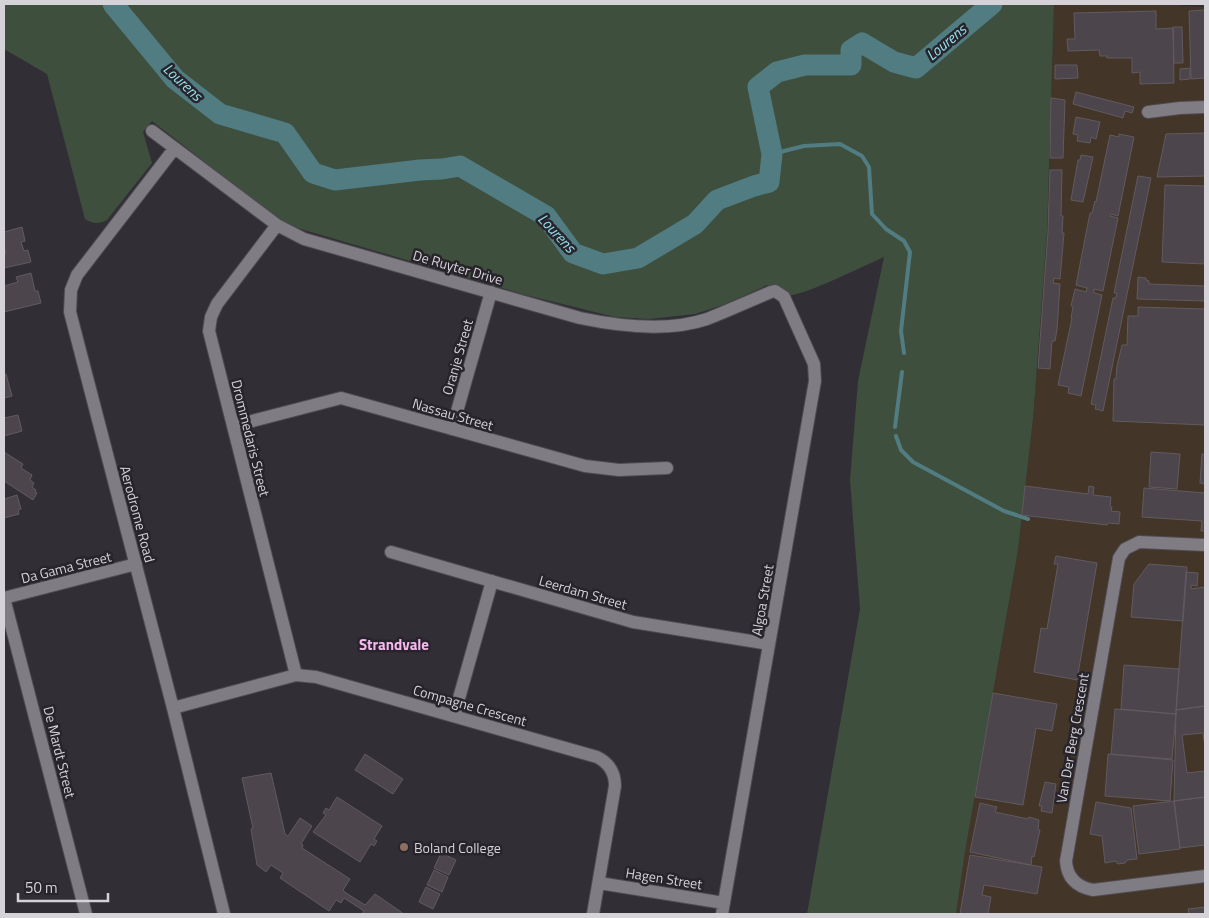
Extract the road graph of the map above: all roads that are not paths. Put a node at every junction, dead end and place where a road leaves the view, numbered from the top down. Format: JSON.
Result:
{"nodes":[{"id":1,"x":1205,"y":107,"type":"edge"},
{"id":2,"x":1148,"y":112,"type":"dead end"},
{"id":3,"x":152,"y":131,"type":"dead end"},
{"id":4,"x":174,"y":149,"type":"junction"},
{"id":5,"x":277,"y":226,"type":"junction"},
{"id":6,"x":492,"y":292,"type":"junction"},
{"id":7,"x":784,"y":297,"type":"joint"},
{"id":8,"x":233,"y":426,"type":"junction"},
{"id":9,"x":452,"y":429,"type":"junction"},
{"id":10,"x":667,"y":468,"type":"dead end"},
{"id":11,"x":1205,"y":545,"type":"edge"},
{"id":12,"x":391,"y":552,"type":"dead end"},
{"id":13,"x":136,"y":564,"type":"junction"},
{"id":14,"x":492,"y":581,"type":"junction"},
{"id":15,"x":4,"y":598,"type":"edge"},
{"id":16,"x":769,"y":644,"type":"junction"},
{"id":17,"x":296,"y":675,"type":"junction"},
{"id":18,"x":174,"y":708,"type":"junction"},
{"id":19,"x":454,"y":716,"type":"junction"},
{"id":20,"x":1205,"y":876,"type":"edge"},
{"id":21,"x":599,"y":883,"type":"junction"},
{"id":22,"x":723,"y":908,"type":"edge"},
{"id":23,"x":86,"y":914,"type":"edge"},
{"id":24,"x":224,"y":914,"type":"edge"},
{"id":25,"x":593,"y":914,"type":"edge"}],
"edges":[{"from":1,"to":2,"type":"street"},
{"from":3,"to":4,"type":"street","name":"De Ruyter Drive"},
{"from":4,"to":5,"type":"street","name":"De Ruyter Drive"},
{"from":4,"to":13,"type":"street","name":"Aerodrome Road"},
{"from":5,"to":6,"type":"street","name":"De Ruyter Drive"},
{"from":5,"to":8,"type":"street","name":"Drommedaris Street"},
{"from":6,"to":7,"type":"street","name":"De Ruyter Drive"},
{"from":6,"to":9,"type":"street","name":"Oranje Street"},
{"from":7,"to":16,"type":"street","name":"Algoa Street"},
{"from":8,"to":9,"type":"street","name":"Nassau Street"},
{"from":8,"to":17,"type":"street","name":"Drommedaris Street"},
{"from":9,"to":10,"type":"street","name":"Nassau Street"},
{"from":11,"to":20,"type":"street","name":"Van Der Berg Crescent"},
{"from":12,"to":14,"type":"street","name":"Leerdam Street"},
{"from":13,"to":15,"type":"street","name":"Da Gama Street"},
{"from":13,"to":18,"type":"street","name":"Aerodrome Road"},
{"from":14,"to":16,"type":"street","name":"Leerdam Street"},
{"from":14,"to":19,"type":"street"},
{"from":15,"to":23,"type":"street","name":"De Mardt Street"},
{"from":16,"to":22,"type":"street","name":"Algoa Street"},
{"from":17,"to":18,"type":"street","name":"Compagne Crescent"},
{"from":17,"to":19,"type":"street","name":"Compagne Crescent"},
{"from":18,"to":24,"type":"street","name":"Aerodrome Road"},
{"from":19,"to":21,"type":"street","name":"Compagne Crescent"},
{"from":21,"to":22,"type":"street","name":"Hagen Street"},
{"from":21,"to":25,"type":"street","name":"Compagne Crescent"}]}
